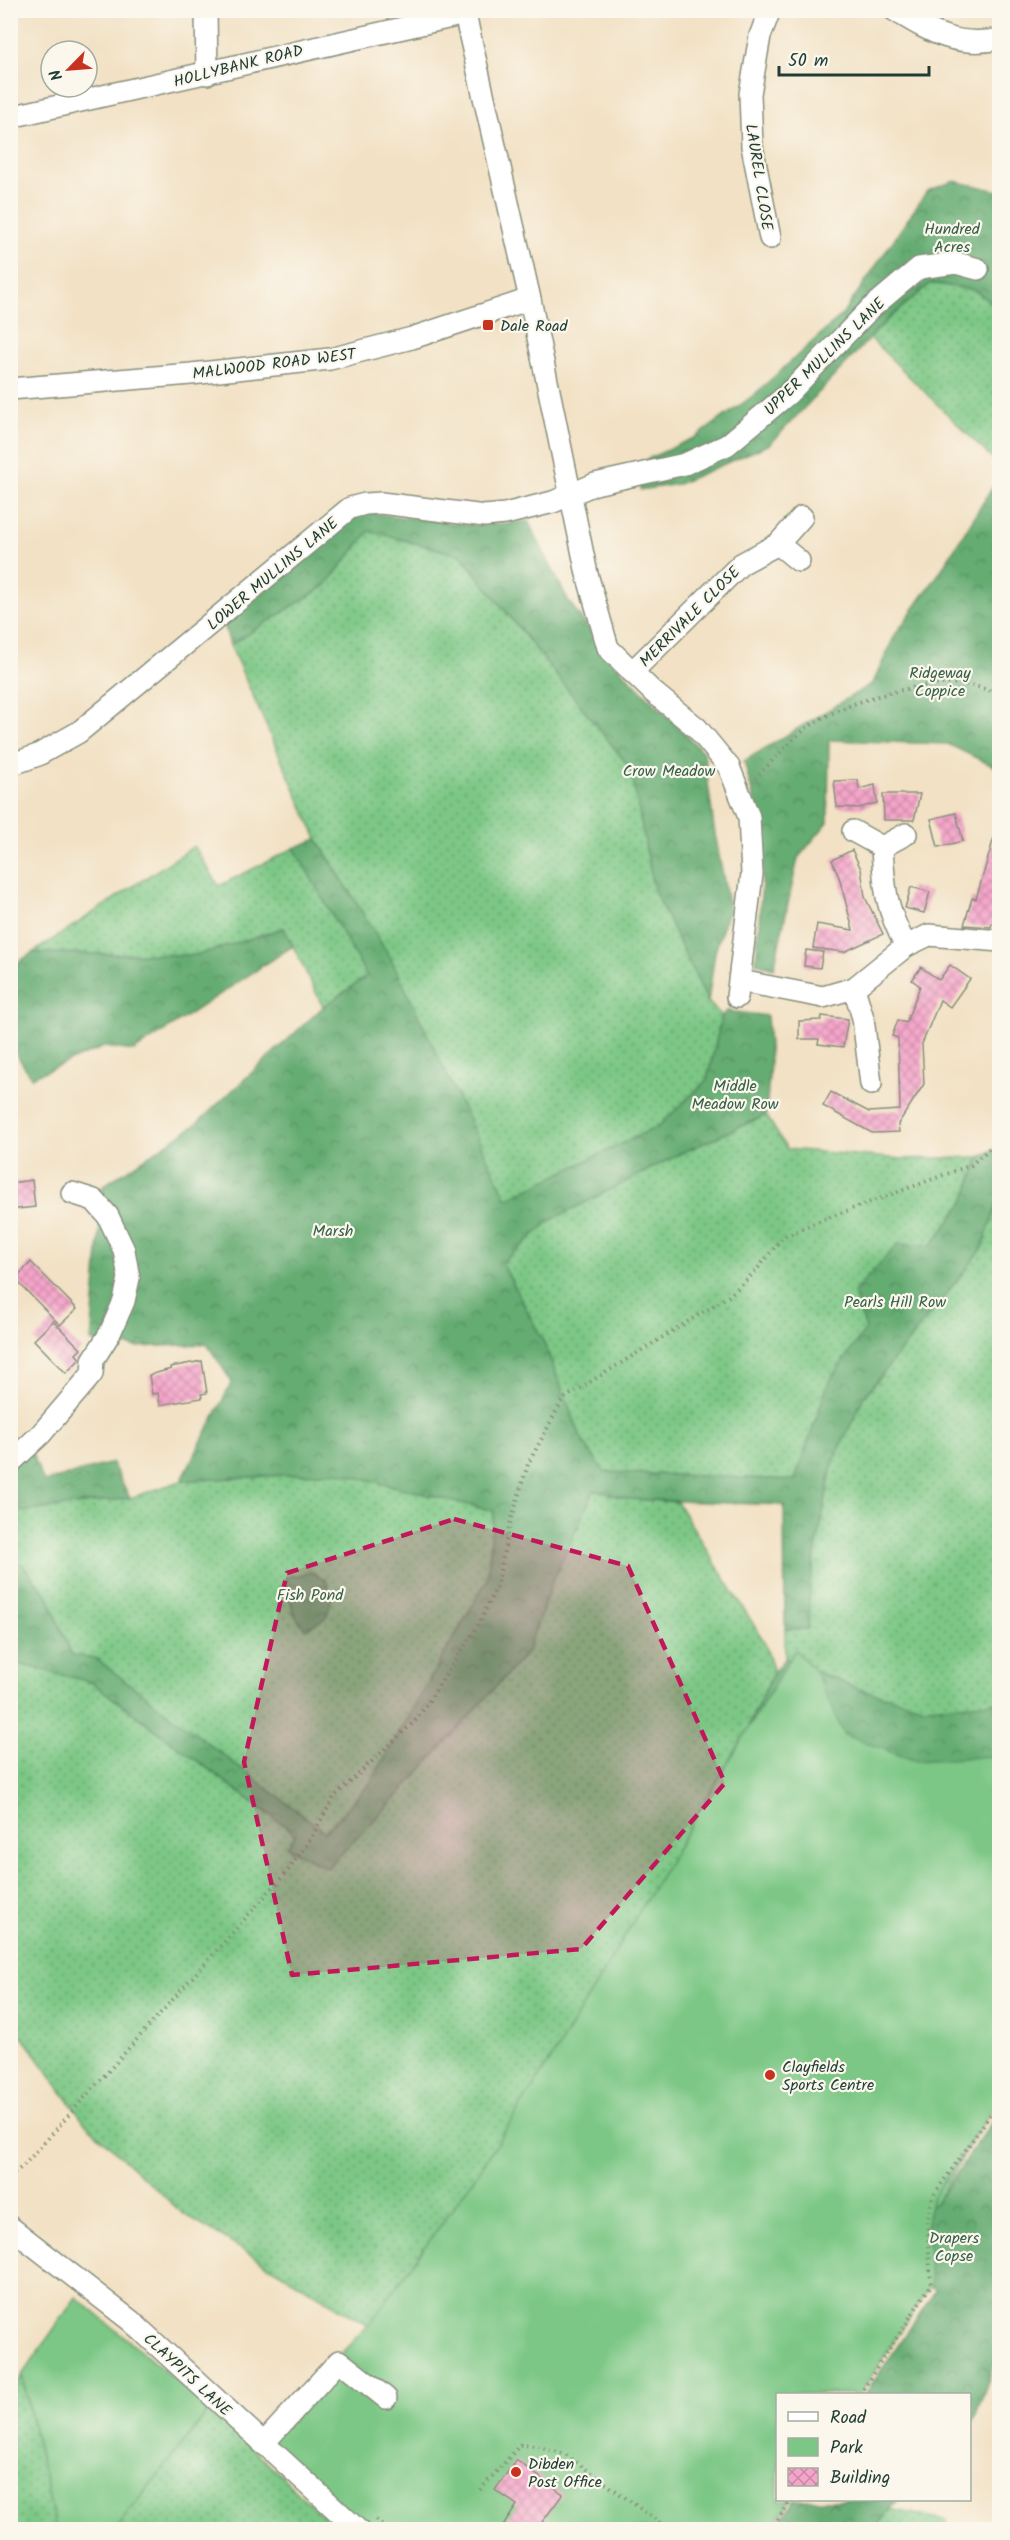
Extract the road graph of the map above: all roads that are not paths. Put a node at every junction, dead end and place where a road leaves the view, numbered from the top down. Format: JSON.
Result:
{"nodes":[{"id":1,"x":206,"y":10,"type":"edge"},
{"id":2,"x":770,"y":10,"type":"edge"},
{"id":3,"x":894,"y":10,"type":"edge"},
{"id":4,"x":465,"y":12,"type":"edge"},
{"id":5,"x":999,"y":39,"type":"edge"},
{"id":6,"x":207,"y":74,"type":"junction"},
{"id":7,"x":10,"y":117,"type":"edge"},
{"id":8,"x":770,"y":238,"type":"dead end"},
{"id":9,"x":978,"y":269,"type":"dead end"},
{"id":10,"x":530,"y":300,"type":"junction"},
{"id":11,"x":10,"y":389,"type":"edge"},
{"id":12,"x":571,"y":494,"type":"junction"},
{"id":13,"x":802,"y":517,"type":"dead end"},
{"id":14,"x":778,"y":544,"type":"junction"},
{"id":15,"x":799,"y":561,"type":"dead end"},
{"id":16,"x":632,"y":672,"type":"junction"},
{"id":17,"x":10,"y":765,"type":"edge"},
{"id":18,"x":853,"y":831,"type":"dead end"},
{"id":19,"x":906,"y":834,"type":"dead end"},
{"id":20,"x":882,"y":847,"type":"junction"},
{"id":21,"x":999,"y":940,"type":"edge"},
{"id":22,"x":906,"y":946,"type":"junction"},
{"id":23,"x":854,"y":988,"type":"junction"},
{"id":24,"x":872,"y":1084,"type":"dead end"},
{"id":25,"x":72,"y":1193,"type":"dead end"},
{"id":26,"x":10,"y":1463,"type":"edge"},
{"id":27,"x":11,"y":2228,"type":"edge"},
{"id":28,"x":386,"y":2398,"type":"dead end"},
{"id":29,"x":263,"y":2444,"type":"junction"},
{"id":30,"x":358,"y":2529,"type":"edge"}],
"edges":[{"from":1,"to":6,"type":"street"},
{"from":2,"to":8,"type":"street","name":"LAUREL CLOSE"},
{"from":3,"to":5,"type":"street"},
{"from":4,"to":6,"type":"street","name":"HOLLYBANK ROAD"},
{"from":4,"to":10,"type":"street"},
{"from":6,"to":7,"type":"street","name":"HOLLYBANK ROAD"},
{"from":9,"to":12,"type":"street","name":"UPPER MULLINS LANE"},
{"from":10,"to":11,"type":"street","name":"MALWOOD ROAD WEST"},
{"from":10,"to":12,"type":"street"},
{"from":12,"to":16,"type":"street"},
{"from":12,"to":17,"type":"street","name":"LOWER MULLINS LANE"},
{"from":13,"to":14,"type":"street","name":"MERRIVALE CLOSE"},
{"from":14,"to":15,"type":"street"},
{"from":14,"to":16,"type":"street","name":"MERRIVALE CLOSE"},
{"from":16,"to":23,"type":"street"},
{"from":18,"to":20,"type":"street"},
{"from":19,"to":20,"type":"street"},
{"from":20,"to":22,"type":"street"},
{"from":21,"to":22,"type":"street"},
{"from":22,"to":23,"type":"street"},
{"from":23,"to":24,"type":"street"},
{"from":25,"to":26,"type":"street"},
{"from":27,"to":29,"type":"street","name":"CLAYPITS LANE"},
{"from":28,"to":29,"type":"street"},
{"from":29,"to":30,"type":"street","name":"CLAYPITS LANE"}]}
